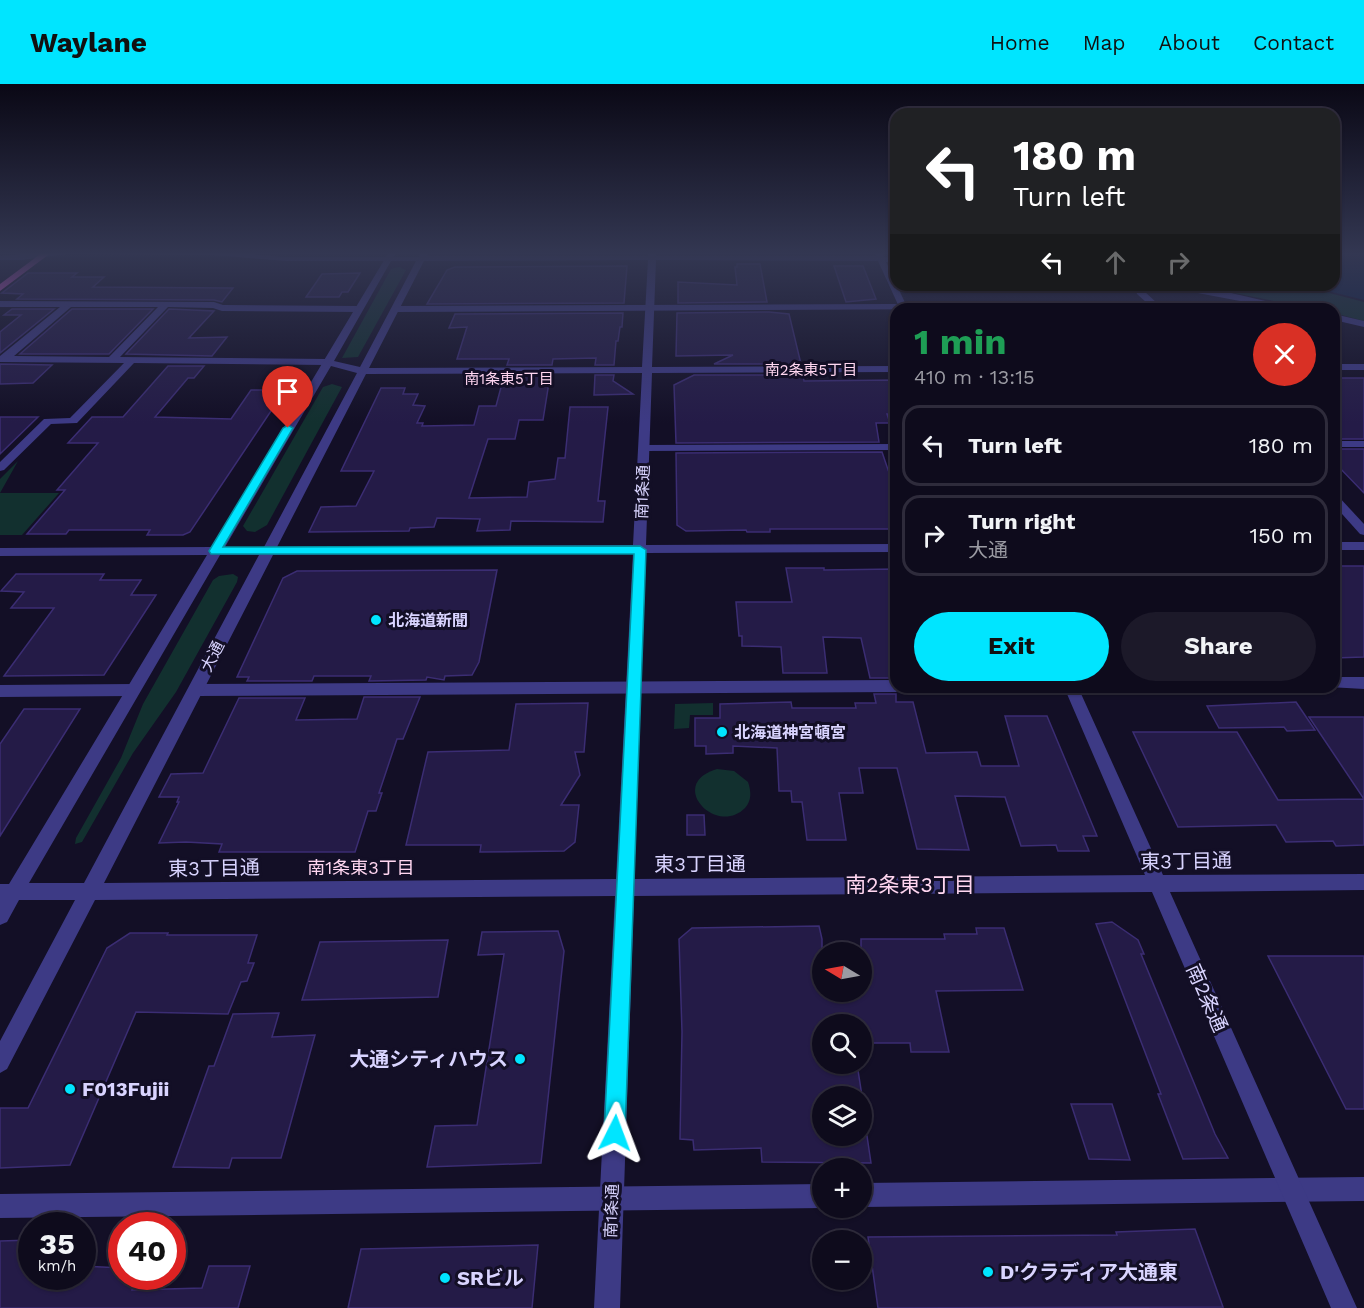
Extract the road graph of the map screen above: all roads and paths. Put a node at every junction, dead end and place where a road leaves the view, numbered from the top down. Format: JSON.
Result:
{"nodes":[{"id":1,"x":63,"y":309,"type":"edge"},
{"id":2,"x":161,"y":309,"type":"edge"},
{"id":3,"x":359,"y":309,"type":"edge"},
{"id":4,"x":395,"y":309,"type":"edge"},
{"id":5,"x":650,"y":309,"type":"edge"},
{"id":6,"x":1340,"y":318,"type":"edge"},
{"id":7,"x":1364,"y":324,"type":"edge"},
{"id":8,"x":3,"y":359,"type":"edge"},
{"id":9,"x":112,"y":360,"type":"junction"},
{"id":10,"x":132,"y":360,"type":"junction"},
{"id":11,"x":327,"y":362,"type":"junction"},
{"id":12,"x":1340,"y":367,"type":"edge"},
{"id":13,"x":1364,"y":367,"type":"edge"},
{"id":14,"x":890,"y":369,"type":"edge"},
{"id":15,"x":648,"y":370,"type":"junction"},
{"id":16,"x":362,"y":371,"type":"junction"},
{"id":17,"x":1340,"y":444,"type":"edge"},
{"id":18,"x":1364,"y":444,"type":"edge"},
{"id":19,"x":890,"y":447,"type":"edge"},
{"id":20,"x":644,"y":448,"type":"junction"},
{"id":21,"x":0,"y":468,"type":"edge"},
{"id":22,"x":1340,"y":505,"type":"edge"},
{"id":23,"x":1364,"y":531,"type":"edge"},
{"id":24,"x":1340,"y":546,"type":"edge"},
{"id":25,"x":1364,"y":546,"type":"edge"},
{"id":26,"x":890,"y":548,"type":"edge"},
{"id":27,"x":640,"y":550,"type":"junction"},
{"id":28,"x":215,"y":551,"type":"junction"},
{"id":29,"x":267,"y":551,"type":"junction"},
{"id":30,"x":0,"y":552,"type":"edge"},
{"id":31,"x":1340,"y":683,"type":"edge"},
{"id":32,"x":1364,"y":683,"type":"edge"},
{"id":33,"x":890,"y":686,"type":"edge"},
{"id":34,"x":633,"y":688,"type":"junction"},
{"id":35,"x":133,"y":690,"type":"junction"},
{"id":36,"x":195,"y":690,"type":"junction"},
{"id":37,"x":0,"y":691,"type":"edge"},
{"id":38,"x":1074,"y":693,"type":"edge"},
{"id":39,"x":1364,"y":882,"type":"edge"},
{"id":40,"x":1157,"y":884,"type":"junction"},
{"id":41,"x":625,"y":887,"type":"junction"},
{"id":42,"x":7,"y":892,"type":"edge"},
{"id":43,"x":90,"y":892,"type":"junction"},
{"id":44,"x":0,"y":916,"type":"edge"},
{"id":45,"x":0,"y":1062,"type":"edge"},
{"id":46,"x":1292,"y":1190,"type":"junction"},
{"id":47,"x":1364,"y":1190,"type":"edge"},
{"id":48,"x":812,"y":1196,"type":"edge"},
{"id":49,"x":872,"y":1196,"type":"edge"},
{"id":50,"x":612,"y":1199,"type":"junction"},
{"id":51,"x":0,"y":1206,"type":"edge"},
{"id":52,"x":608,"y":1308,"type":"edge"},
{"id":53,"x":1344,"y":1308,"type":"edge"}],
"edges":[{"from":1,"to":8,"type":"street"},
{"from":2,"to":9,"type":"street"},
{"from":3,"to":11,"type":"street"},
{"from":4,"to":16,"type":"street","name":"大通"},
{"from":5,"to":15,"type":"street","name":"南1条通"},
{"from":6,"to":7,"type":"street"},
{"from":8,"to":9,"type":"street"},
{"from":9,"to":10,"type":"street"},
{"from":10,"to":11,"type":"street"},
{"from":10,"to":21,"type":"street"},
{"from":11,"to":16,"type":"street"},
{"from":11,"to":28,"type":"street"},
{"from":12,"to":13,"type":"street"},
{"from":14,"to":15,"type":"street"},
{"from":15,"to":16,"type":"street"},
{"from":15,"to":20,"type":"street","name":"南1条通"},
{"from":16,"to":29,"type":"street","name":"大通"},
{"from":17,"to":18,"type":"street"},
{"from":19,"to":20,"type":"street"},
{"from":20,"to":27,"type":"street","name":"南1条通"},
{"from":22,"to":23,"type":"street"},
{"from":24,"to":25,"type":"street"},
{"from":26,"to":27,"type":"street"},
{"from":27,"to":29,"type":"street"},
{"from":27,"to":34,"type":"street","name":"南1条通"},
{"from":28,"to":29,"type":"street"},
{"from":28,"to":30,"type":"street"},
{"from":28,"to":35,"type":"street"},
{"from":29,"to":36,"type":"street","name":"大通"},
{"from":31,"to":32,"type":"street"},
{"from":33,"to":34,"type":"street"},
{"from":34,"to":36,"type":"street"},
{"from":34,"to":41,"type":"street","name":"南1条通"},
{"from":35,"to":37,"type":"street"},
{"from":35,"to":42,"type":"street"},
{"from":36,"to":43,"type":"street","name":"大通"},
{"from":38,"to":40,"type":"street","name":"南2条通"},
{"from":39,"to":40,"type":"street","name":"東3丁目通"},
{"from":40,"to":41,"type":"street","name":"東3丁目通"},
{"from":40,"to":46,"type":"street","name":"南2条通"},
{"from":41,"to":43,"type":"street","name":"東3丁目通"},
{"from":41,"to":50,"type":"street","name":"南1条通"},
{"from":42,"to":43,"type":"street","name":"東3丁目通"},
{"from":42,"to":44,"type":"street"},
{"from":43,"to":45,"type":"street","name":"大通"},
{"from":46,"to":47,"type":"street"},
{"from":46,"to":49,"type":"street"},
{"from":46,"to":53,"type":"street","name":"南2条通"},
{"from":48,"to":50,"type":"street"},
{"from":50,"to":51,"type":"street"},
{"from":50,"to":52,"type":"street","name":"南1条通"}]}
